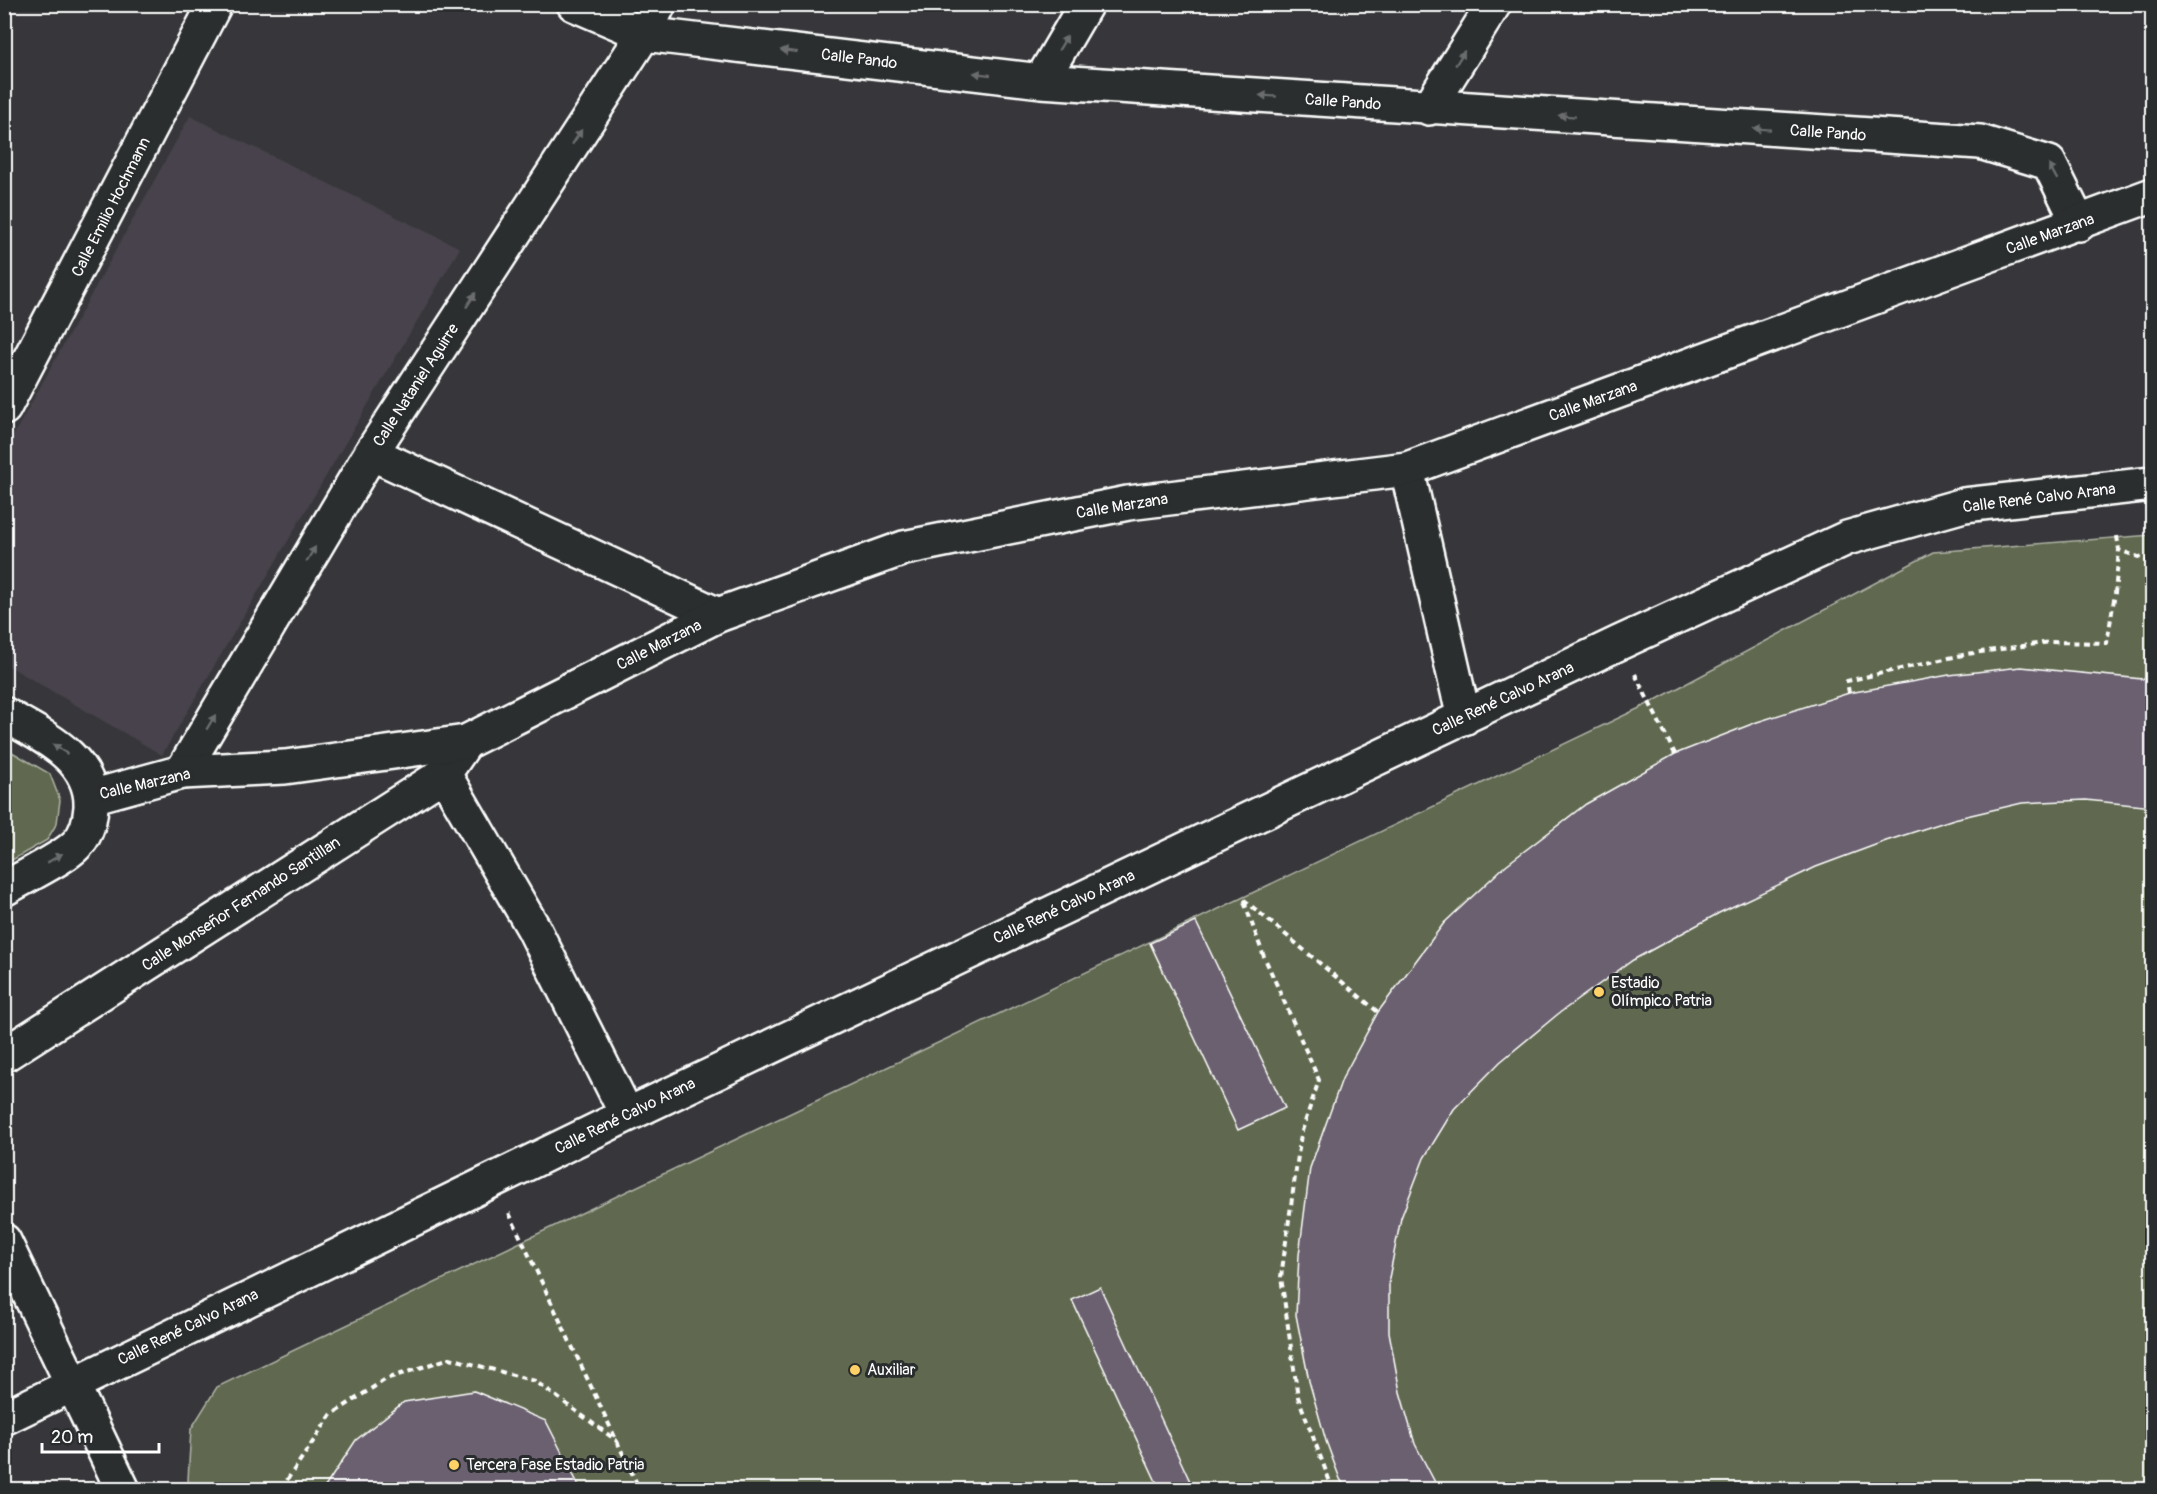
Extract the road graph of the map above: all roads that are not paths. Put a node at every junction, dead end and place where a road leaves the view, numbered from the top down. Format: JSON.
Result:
{"nodes":[{"id":1,"x":215,"y":4,"type":"edge"},
{"id":2,"x":574,"y":4,"type":"edge"},
{"id":3,"x":659,"y":4,"type":"edge"},
{"id":4,"x":1086,"y":4,"type":"edge"},
{"id":5,"x":1494,"y":4,"type":"edge"},
{"id":6,"x":644,"y":34,"type":"junction"},
{"id":7,"x":1041,"y":81,"type":"junction"},
{"id":8,"x":1429,"y":108,"type":"junction"},
{"id":9,"x":2152,"y":195,"type":"edge"},
{"id":10,"x":2079,"y":224,"type":"junction"},
{"id":11,"x":4,"y":408,"type":"edge"},
{"id":12,"x":371,"y":453,"type":"junction"},
{"id":13,"x":1407,"y":469,"type":"junction"},
{"id":14,"x":2152,"y":484,"type":"edge"},
{"id":15,"x":718,"y":615,"type":"junction"},
{"id":16,"x":4,"y":714,"type":"edge"},
{"id":17,"x":1464,"y":718,"type":"junction"},
{"id":18,"x":466,"y":742,"type":"junction"},
{"id":19,"x":182,"y":772,"type":"junction"},
{"id":20,"x":444,"y":774,"type":"junction"},
{"id":21,"x":91,"y":797,"type":"junction"},
{"id":22,"x":4,"y":889,"type":"edge"},
{"id":23,"x":4,"y":1055,"type":"edge"},
{"id":24,"x":627,"y":1115,"type":"junction"},
{"id":25,"x":4,"y":1241,"type":"edge"},
{"id":26,"x":72,"y":1383,"type":"junction"},
{"id":27,"x":4,"y":1418,"type":"edge"},
{"id":28,"x":123,"y":1490,"type":"edge"}],
"edges":[{"from":1,"to":11,"type":"street","name":"Calle Emilio Hochmann"},
{"from":2,"to":6,"type":"street","name":"Calle Pando"},
{"from":3,"to":6,"type":"street","name":"Calle Nataniel Aguirre"},
{"from":7,"to":4,"type":"street","one_way":true},
{"from":8,"to":5,"type":"street","one_way":true},
{"from":7,"to":6,"type":"street","name":"Calle Pando","one_way":true},
{"from":12,"to":6,"type":"street","name":"Calle Nataniel Aguirre","one_way":true},
{"from":8,"to":7,"type":"street","name":"Calle Pando","one_way":true},
{"from":10,"to":8,"type":"street","name":"Calle Pando","one_way":true},
{"from":9,"to":10,"type":"street","name":"Calle Marzana"},
{"from":10,"to":13,"type":"street","name":"Calle Marzana"},
{"from":12,"to":15,"type":"street"},
{"from":19,"to":12,"type":"street","name":"Calle Nataniel Aguirre","one_way":true},
{"from":13,"to":15,"type":"street","name":"Calle Marzana"},
{"from":13,"to":17,"type":"street"},
{"from":14,"to":17,"type":"street","name":"Calle René Calvo Arana"},
{"from":15,"to":18,"type":"street","name":"Calle Marzana"},
{"from":21,"to":16,"type":"street","one_way":true},
{"from":17,"to":24,"type":"street","name":"Calle René Calvo Arana"},
{"from":18,"to":19,"type":"street","name":"Calle Marzana"},
{"from":18,"to":20,"type":"street","name":"Calle Monseñor Fernando Santillan"},
{"from":19,"to":21,"type":"street","name":"Calle Marzana"},
{"from":20,"to":23,"type":"street","name":"Calle Monseñor Fernando Santillan"},
{"from":20,"to":24,"type":"street"},
{"from":22,"to":21,"type":"street","one_way":true},
{"from":24,"to":26,"type":"street","name":"Calle René Calvo Arana"},
{"from":25,"to":26,"type":"street"},
{"from":26,"to":27,"type":"street","name":"Calle René Calvo Arana"},
{"from":26,"to":28,"type":"street"}]}
